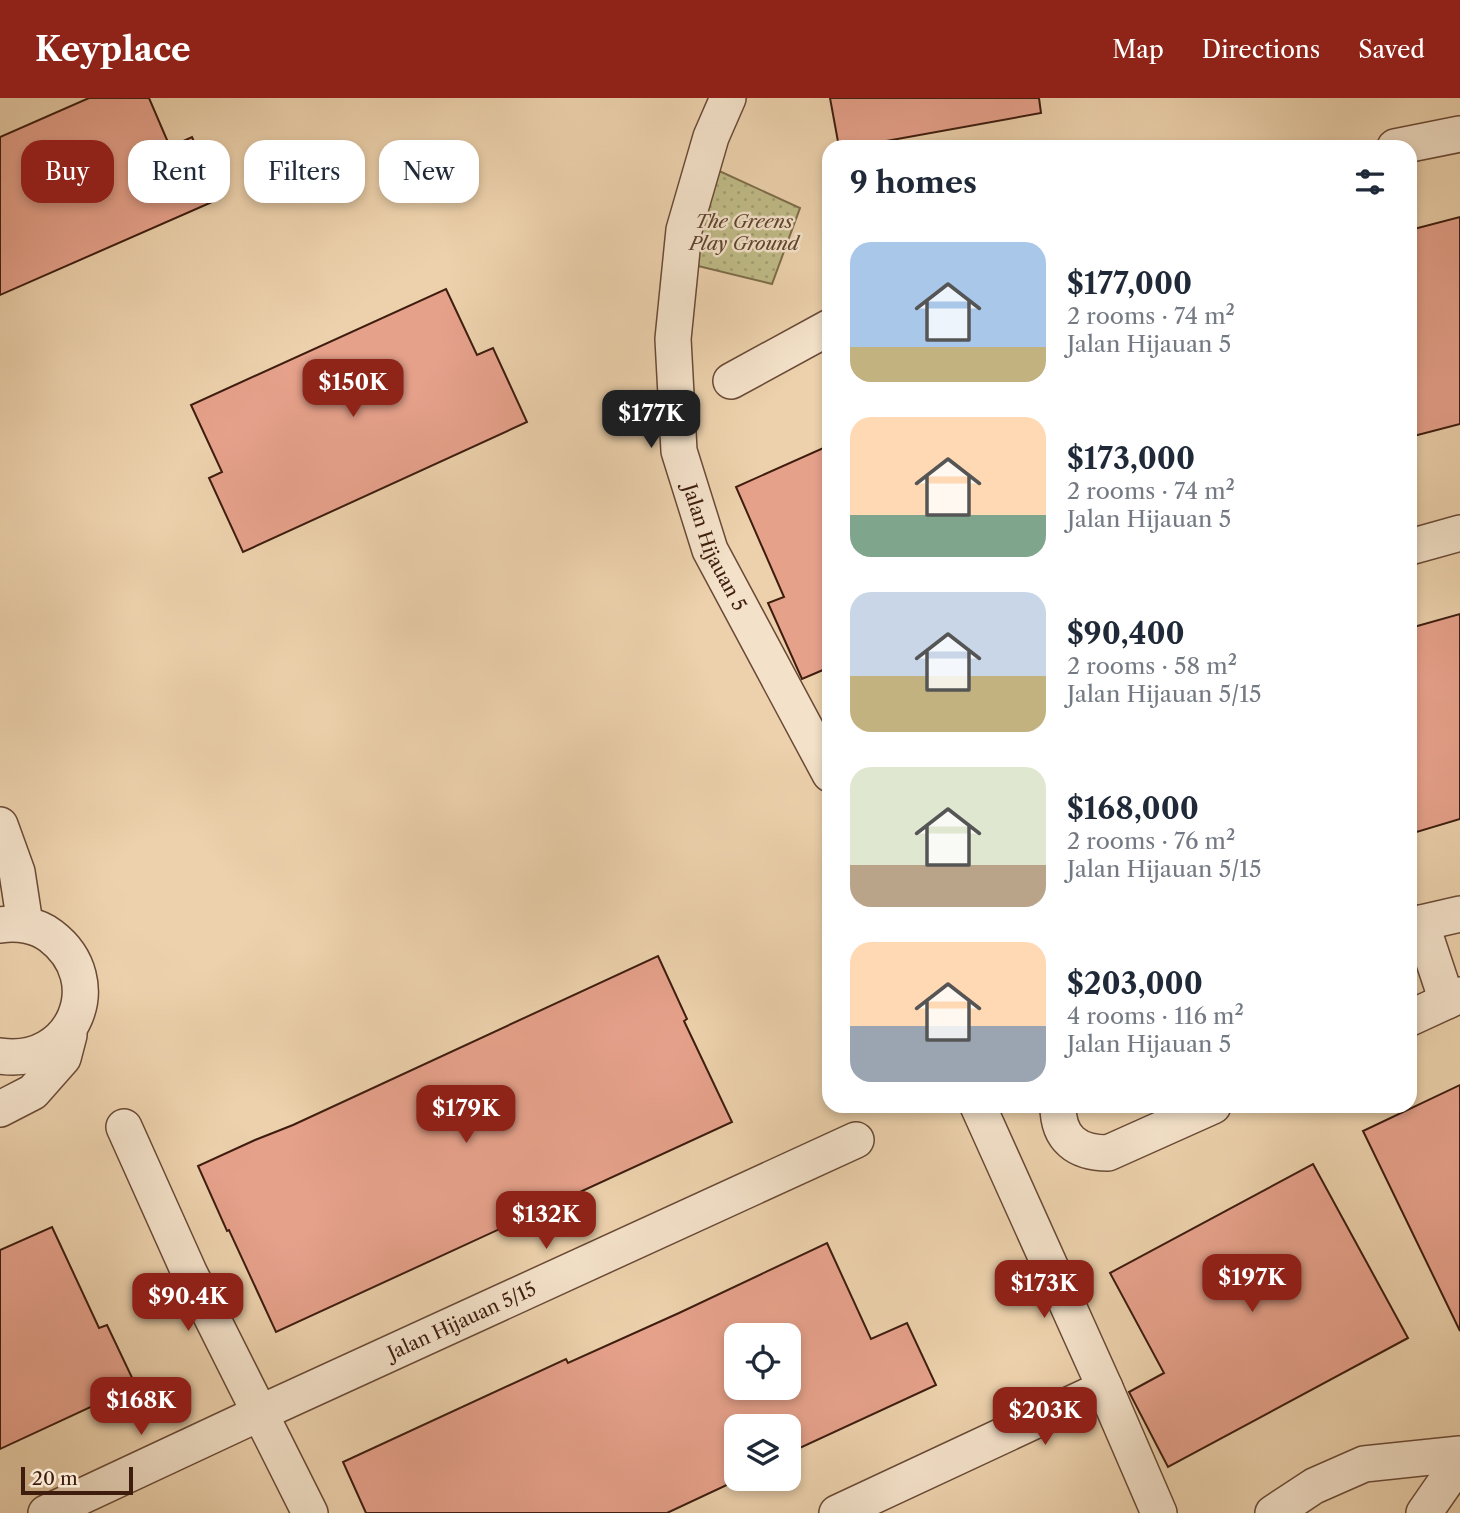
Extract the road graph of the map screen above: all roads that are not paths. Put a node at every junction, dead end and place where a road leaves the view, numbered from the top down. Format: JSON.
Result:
{"nodes":[{"id":1,"x":728,"y":98,"type":"edge"},
{"id":2,"x":1460,"y":134,"type":"edge"},
{"id":3,"x":1417,"y":143,"type":"edge"},
{"id":4,"x":822,"y":331,"type":"edge"},
{"id":5,"x":731,"y":381,"type":"dead end"},
{"id":6,"x":1460,"y":533,"type":"edge"},
{"id":7,"x":1417,"y":545,"type":"edge"},
{"id":8,"x":822,"y":759,"type":"edge"},
{"id":9,"x":0,"y":825,"type":"edge"},
{"id":10,"x":1460,"y":914,"type":"edge"},
{"id":11,"x":13,"y":925,"type":"edge"},
{"id":12,"x":1417,"y":926,"type":"edge"},
{"id":13,"x":1417,"y":928,"type":"edge"},
{"id":14,"x":1453,"y":998,"type":"edge"},
{"id":15,"x":1417,"y":1014,"type":"edge"},
{"id":16,"x":72,"y":1025,"type":"junction"},
{"id":17,"x":0,"y":1056,"type":"edge"},
{"id":18,"x":0,"y":1109,"type":"edge"},
{"id":19,"x":981,"y":1113,"type":"edge"},
{"id":20,"x":1059,"y":1113,"type":"edge"},
{"id":21,"x":1197,"y":1113,"type":"edge"},
{"id":22,"x":124,"y":1127,"type":"dead end"},
{"id":23,"x":856,"y":1140,"type":"dead end"},
{"id":24,"x":1105,"y":1388,"type":"junction"},
{"id":25,"x":260,"y":1413,"type":"junction"},
{"id":26,"x":1460,"y":1454,"type":"edge"},
{"id":27,"x":1460,"y":1461,"type":"edge"},
{"id":28,"x":46,"y":1513,"type":"edge"},
{"id":29,"x":310,"y":1513,"type":"edge"},
{"id":30,"x":837,"y":1513,"type":"edge"},
{"id":31,"x":1159,"y":1513,"type":"edge"},
{"id":32,"x":1273,"y":1513,"type":"edge"},
{"id":33,"x":1424,"y":1513,"type":"edge"}],
"edges":[{"from":1,"to":8,"type":"street","name":"Jalan Hijauan 5"},
{"from":2,"to":3,"type":"street"},
{"from":4,"to":5,"type":"street"},
{"from":6,"to":7,"type":"street"},
{"from":9,"to":11,"type":"street"},
{"from":10,"to":12,"type":"street"},
{"from":11,"to":16,"type":"street"},
{"from":13,"to":14,"type":"street"},
{"from":14,"to":15,"type":"street"},
{"from":16,"to":17,"type":"street"},
{"from":16,"to":18,"type":"street"},
{"from":19,"to":24,"type":"street"},
{"from":20,"to":21,"type":"street"},
{"from":22,"to":25,"type":"street"},
{"from":23,"to":25,"type":"street","name":"Jalan Hijauan 5/15"},
{"from":24,"to":30,"type":"street"},
{"from":24,"to":31,"type":"street"},
{"from":25,"to":28,"type":"street","name":"Jalan Hijauan 5/15"},
{"from":25,"to":29,"type":"street"},
{"from":26,"to":32,"type":"street"},
{"from":27,"to":33,"type":"street"}]}
